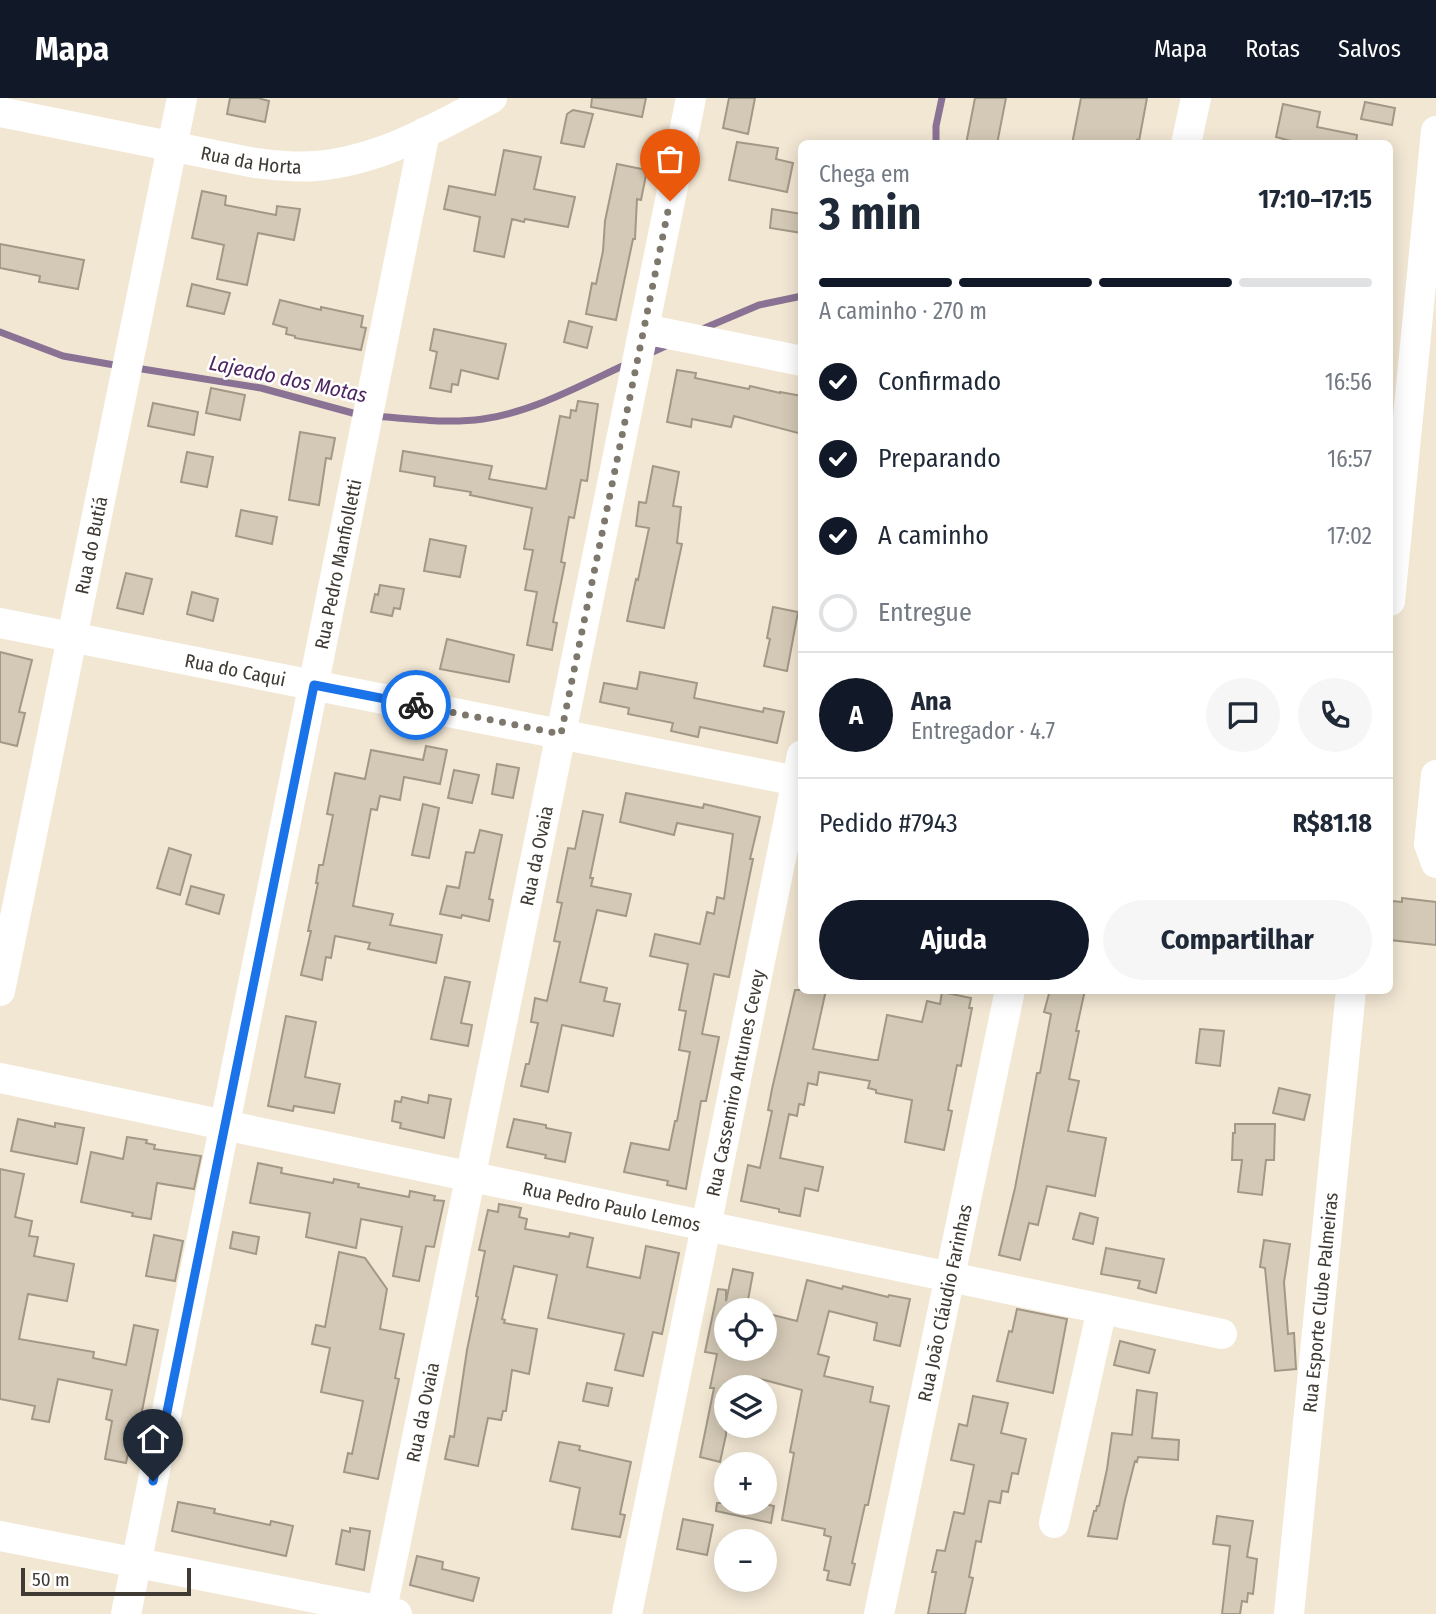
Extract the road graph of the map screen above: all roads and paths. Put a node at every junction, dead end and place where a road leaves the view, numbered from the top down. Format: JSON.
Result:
{"nodes":[{"id":1,"x":182,"y":98,"type":"edge"},
{"id":2,"x":492,"y":98,"type":"edge"},
{"id":3,"x":691,"y":98,"type":"edge"},
{"id":4,"x":1196,"y":98,"type":"edge"},
{"id":5,"x":0,"y":112,"type":"edge"},
{"id":6,"x":1436,"y":131,"type":"edge"},
{"id":7,"x":425,"y":132,"type":"junction"},
{"id":8,"x":1187,"y":140,"type":"edge"},
{"id":9,"x":172,"y":147,"type":"junction"},
{"id":10,"x":663,"y":336,"type":"junction"},
{"id":11,"x":798,"y":360,"type":"edge"},
{"id":12,"x":1396,"y":471,"type":"edge"},
{"id":13,"x":1393,"y":536,"type":"edge"},
{"id":14,"x":0,"y":623,"type":"edge"},
{"id":15,"x":72,"y":637,"type":"junction"},
{"id":16,"x":314,"y":685,"type":"junction"},
{"id":17,"x":561,"y":734,"type":"junction"},
{"id":18,"x":798,"y":773,"type":"edge"},
{"id":19,"x":1436,"y":775,"type":"edge"},
{"id":20,"x":798,"y":783,"type":"edge"},
{"id":21,"x":1436,"y":863,"type":"edge"},
{"id":22,"x":0,"y":991,"type":"edge"},
{"id":23,"x":1009,"y":994,"type":"edge"},
{"id":24,"x":1351,"y":994,"type":"edge"},
{"id":25,"x":0,"y":1078,"type":"edge"},
{"id":26,"x":225,"y":1125,"type":"junction"},
{"id":27,"x":471,"y":1177,"type":"junction"},
{"id":28,"x":706,"y":1226,"type":"junction"},
{"id":29,"x":950,"y":1277,"type":"junction"},
{"id":30,"x":1102,"y":1309,"type":"junction"},
{"id":31,"x":1222,"y":1334,"type":"dead end"},
{"id":32,"x":1054,"y":1523,"type":"dead end"},
{"id":33,"x":0,"y":1536,"type":"edge"},
{"id":34,"x":136,"y":1563,"type":"junction"},
{"id":35,"x":386,"y":1613,"type":"edge"},
{"id":36,"x":126,"y":1614,"type":"edge"},
{"id":37,"x":627,"y":1614,"type":"edge"},
{"id":38,"x":880,"y":1614,"type":"edge"},
{"id":39,"x":1289,"y":1614,"type":"edge"}],
"edges":[{"from":1,"to":9,"type":"street","name":"Rua do Butiá"},
{"from":2,"to":7,"type":"street","name":"Rua da Horta"},
{"from":3,"to":10,"type":"street","name":"Rua da Ovaia"},
{"from":4,"to":8,"type":"street"},
{"from":5,"to":9,"type":"street","name":"Rua da Horta"},
{"from":6,"to":12,"type":"street"},
{"from":7,"to":9,"type":"street","name":"Rua da Horta"},
{"from":7,"to":16,"type":"street","name":"Rua Pedro Manfiolletti"},
{"from":9,"to":15,"type":"street","name":"Rua do Butiá"},
{"from":10,"to":11,"type":"street"},
{"from":10,"to":17,"type":"street","name":"Rua da Ovaia"},
{"from":12,"to":13,"type":"street"},
{"from":14,"to":15,"type":"street","name":"Rua do Caqui"},
{"from":15,"to":16,"type":"street","name":"Rua do Caqui"},
{"from":15,"to":22,"type":"street","name":"Rua do Butiá"},
{"from":16,"to":17,"type":"street","name":"Rua do Caqui"},
{"from":16,"to":26,"type":"street","name":"Rua Pedro Manfiolletti"},
{"from":17,"to":18,"type":"street","name":"Rua do Caqui"},
{"from":17,"to":27,"type":"street","name":"Rua da Ovaia"},
{"from":19,"to":21,"type":"street"},
{"from":20,"to":28,"type":"street","name":"Rua Cassemiro Antunes Cevey"},
{"from":23,"to":29,"type":"street","name":"Rua João Cláudio Farinhas"},
{"from":24,"to":39,"type":"street","name":"Rua Esporte Clube Palmeiras"},
{"from":25,"to":26,"type":"street","name":"Rua Pedro Paulo Lemos"},
{"from":26,"to":27,"type":"street","name":"Rua Pedro Paulo Lemos"},
{"from":26,"to":34,"type":"street","name":"Rua Pedro Manfiolletti"},
{"from":27,"to":28,"type":"street","name":"Rua Pedro Paulo Lemos"},
{"from":27,"to":35,"type":"street","name":"Rua da Ovaia"},
{"from":28,"to":29,"type":"street","name":"Rua Pedro Paulo Lemos"},
{"from":28,"to":37,"type":"street","name":"Rua Cassemiro Antunes Cevey"},
{"from":29,"to":30,"type":"street","name":"Rua Pedro Paulo Lemos"},
{"from":29,"to":38,"type":"street","name":"Rua João Cláudio Farinhas"},
{"from":30,"to":31,"type":"street","name":"Rua Pedro Paulo Lemos"},
{"from":30,"to":32,"type":"street"},
{"from":33,"to":34,"type":"street"},
{"from":34,"to":35,"type":"street"},
{"from":34,"to":36,"type":"street","name":"Rua Pedro Manfiolletti"}]}
